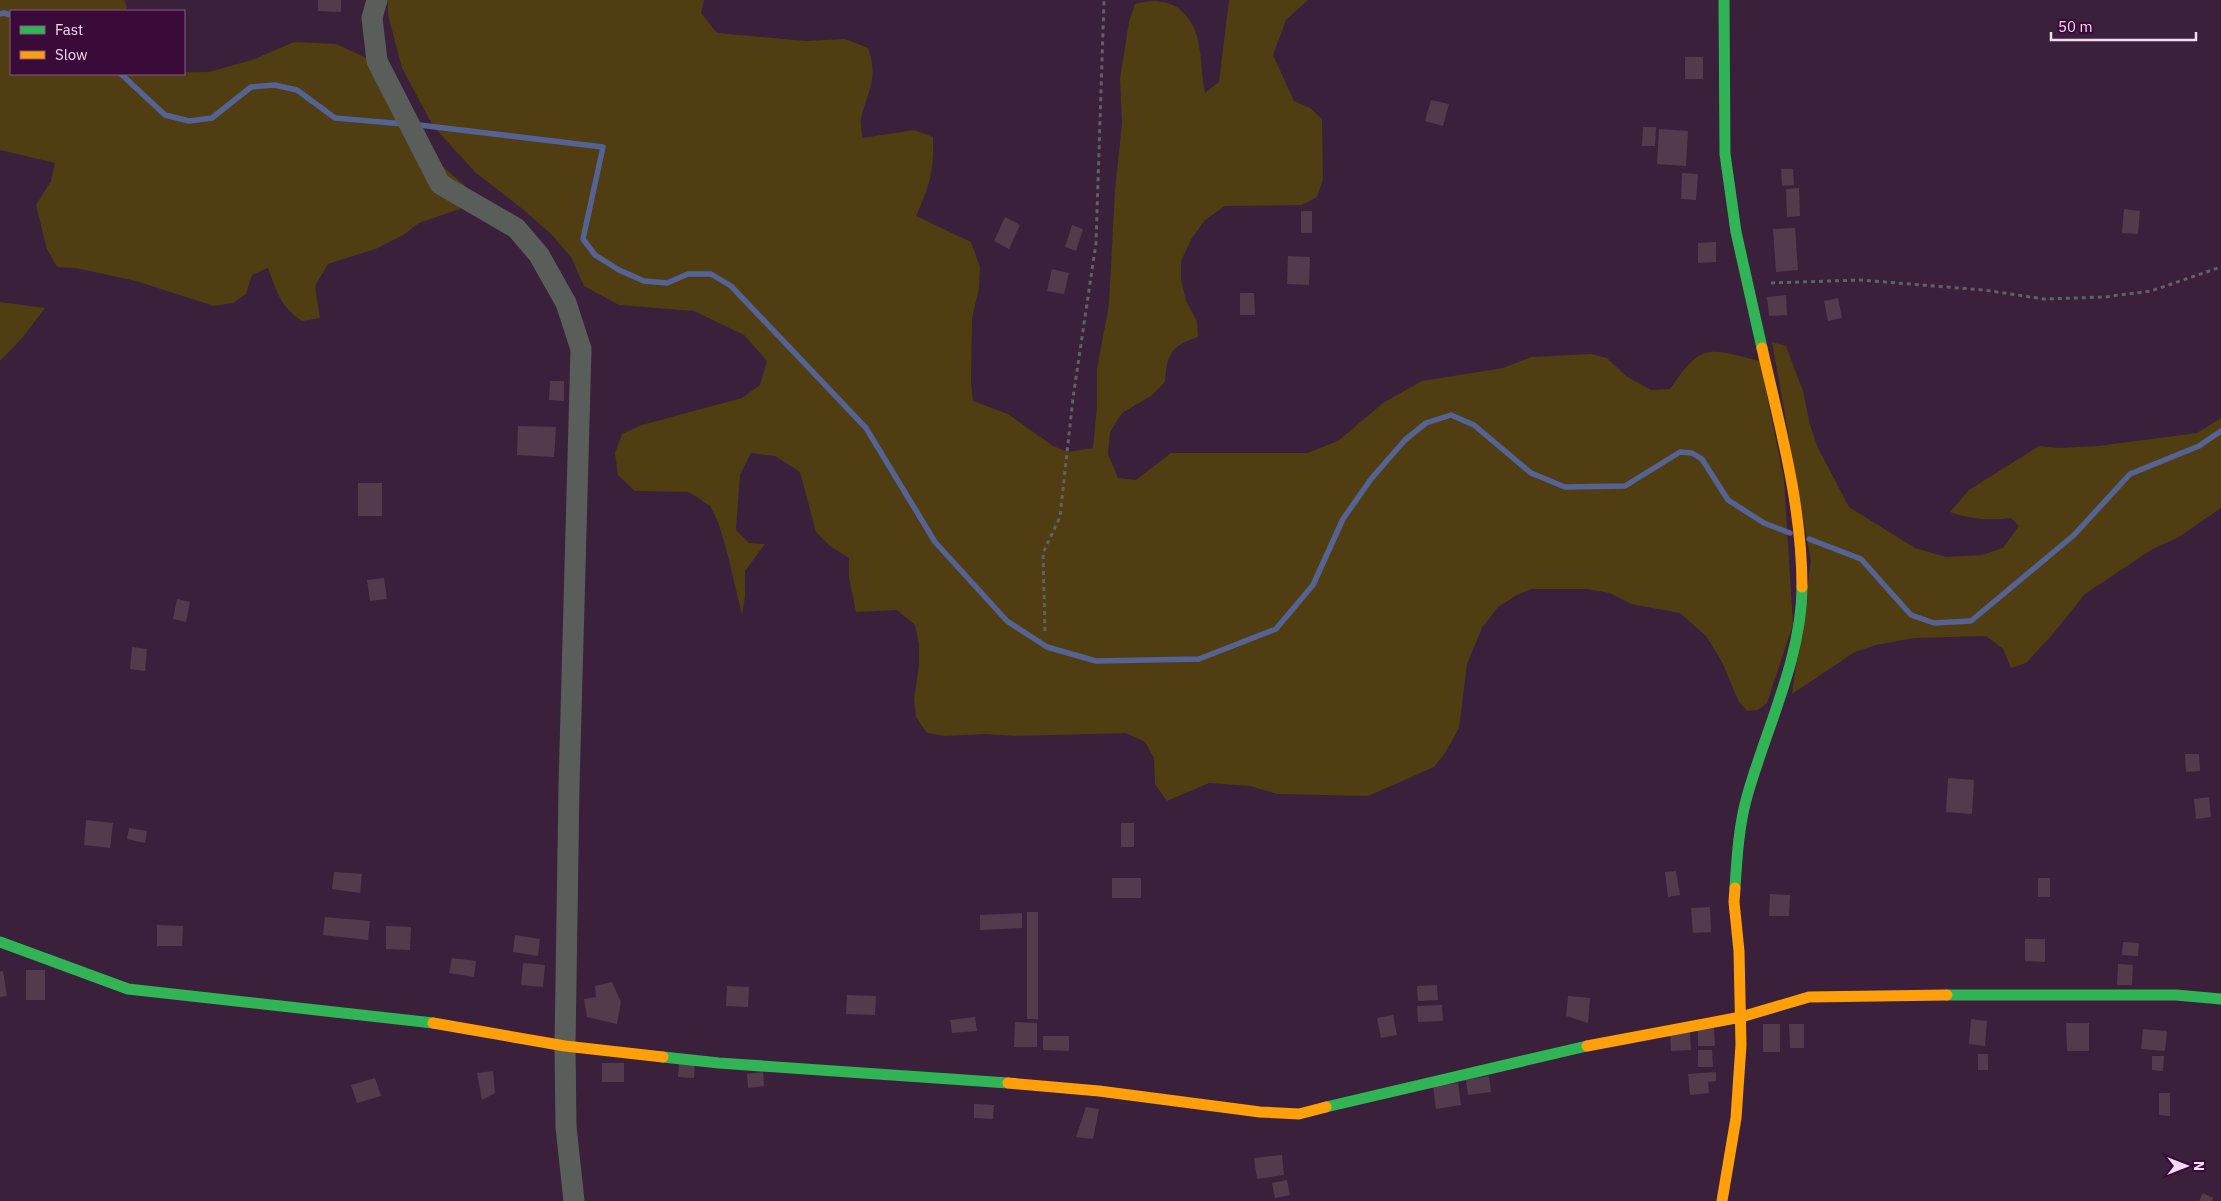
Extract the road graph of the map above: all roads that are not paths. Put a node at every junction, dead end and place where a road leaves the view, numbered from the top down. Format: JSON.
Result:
{"nodes":[{"id":1,"x":377,"y":0,"type":"edge"},
{"id":2,"x":1724,"y":0,"type":"edge"},
{"id":3,"x":0,"y":942,"type":"edge"},
{"id":4,"x":2221,"y":999,"type":"edge"},
{"id":5,"x":1741,"y":1017,"type":"junction"},
{"id":6,"x":565,"y":1046,"type":"junction"},
{"id":7,"x":574,"y":1201,"type":"edge"},
{"id":8,"x":1722,"y":1201,"type":"edge"}],
"edges":[{"from":1,"to":6,"type":"street"},
{"from":2,"to":5,"type":"street"},
{"from":3,"to":6,"type":"street"},
{"from":4,"to":5,"type":"street"},
{"from":5,"to":6,"type":"street"},
{"from":5,"to":8,"type":"street"},
{"from":6,"to":7,"type":"street"}]}
